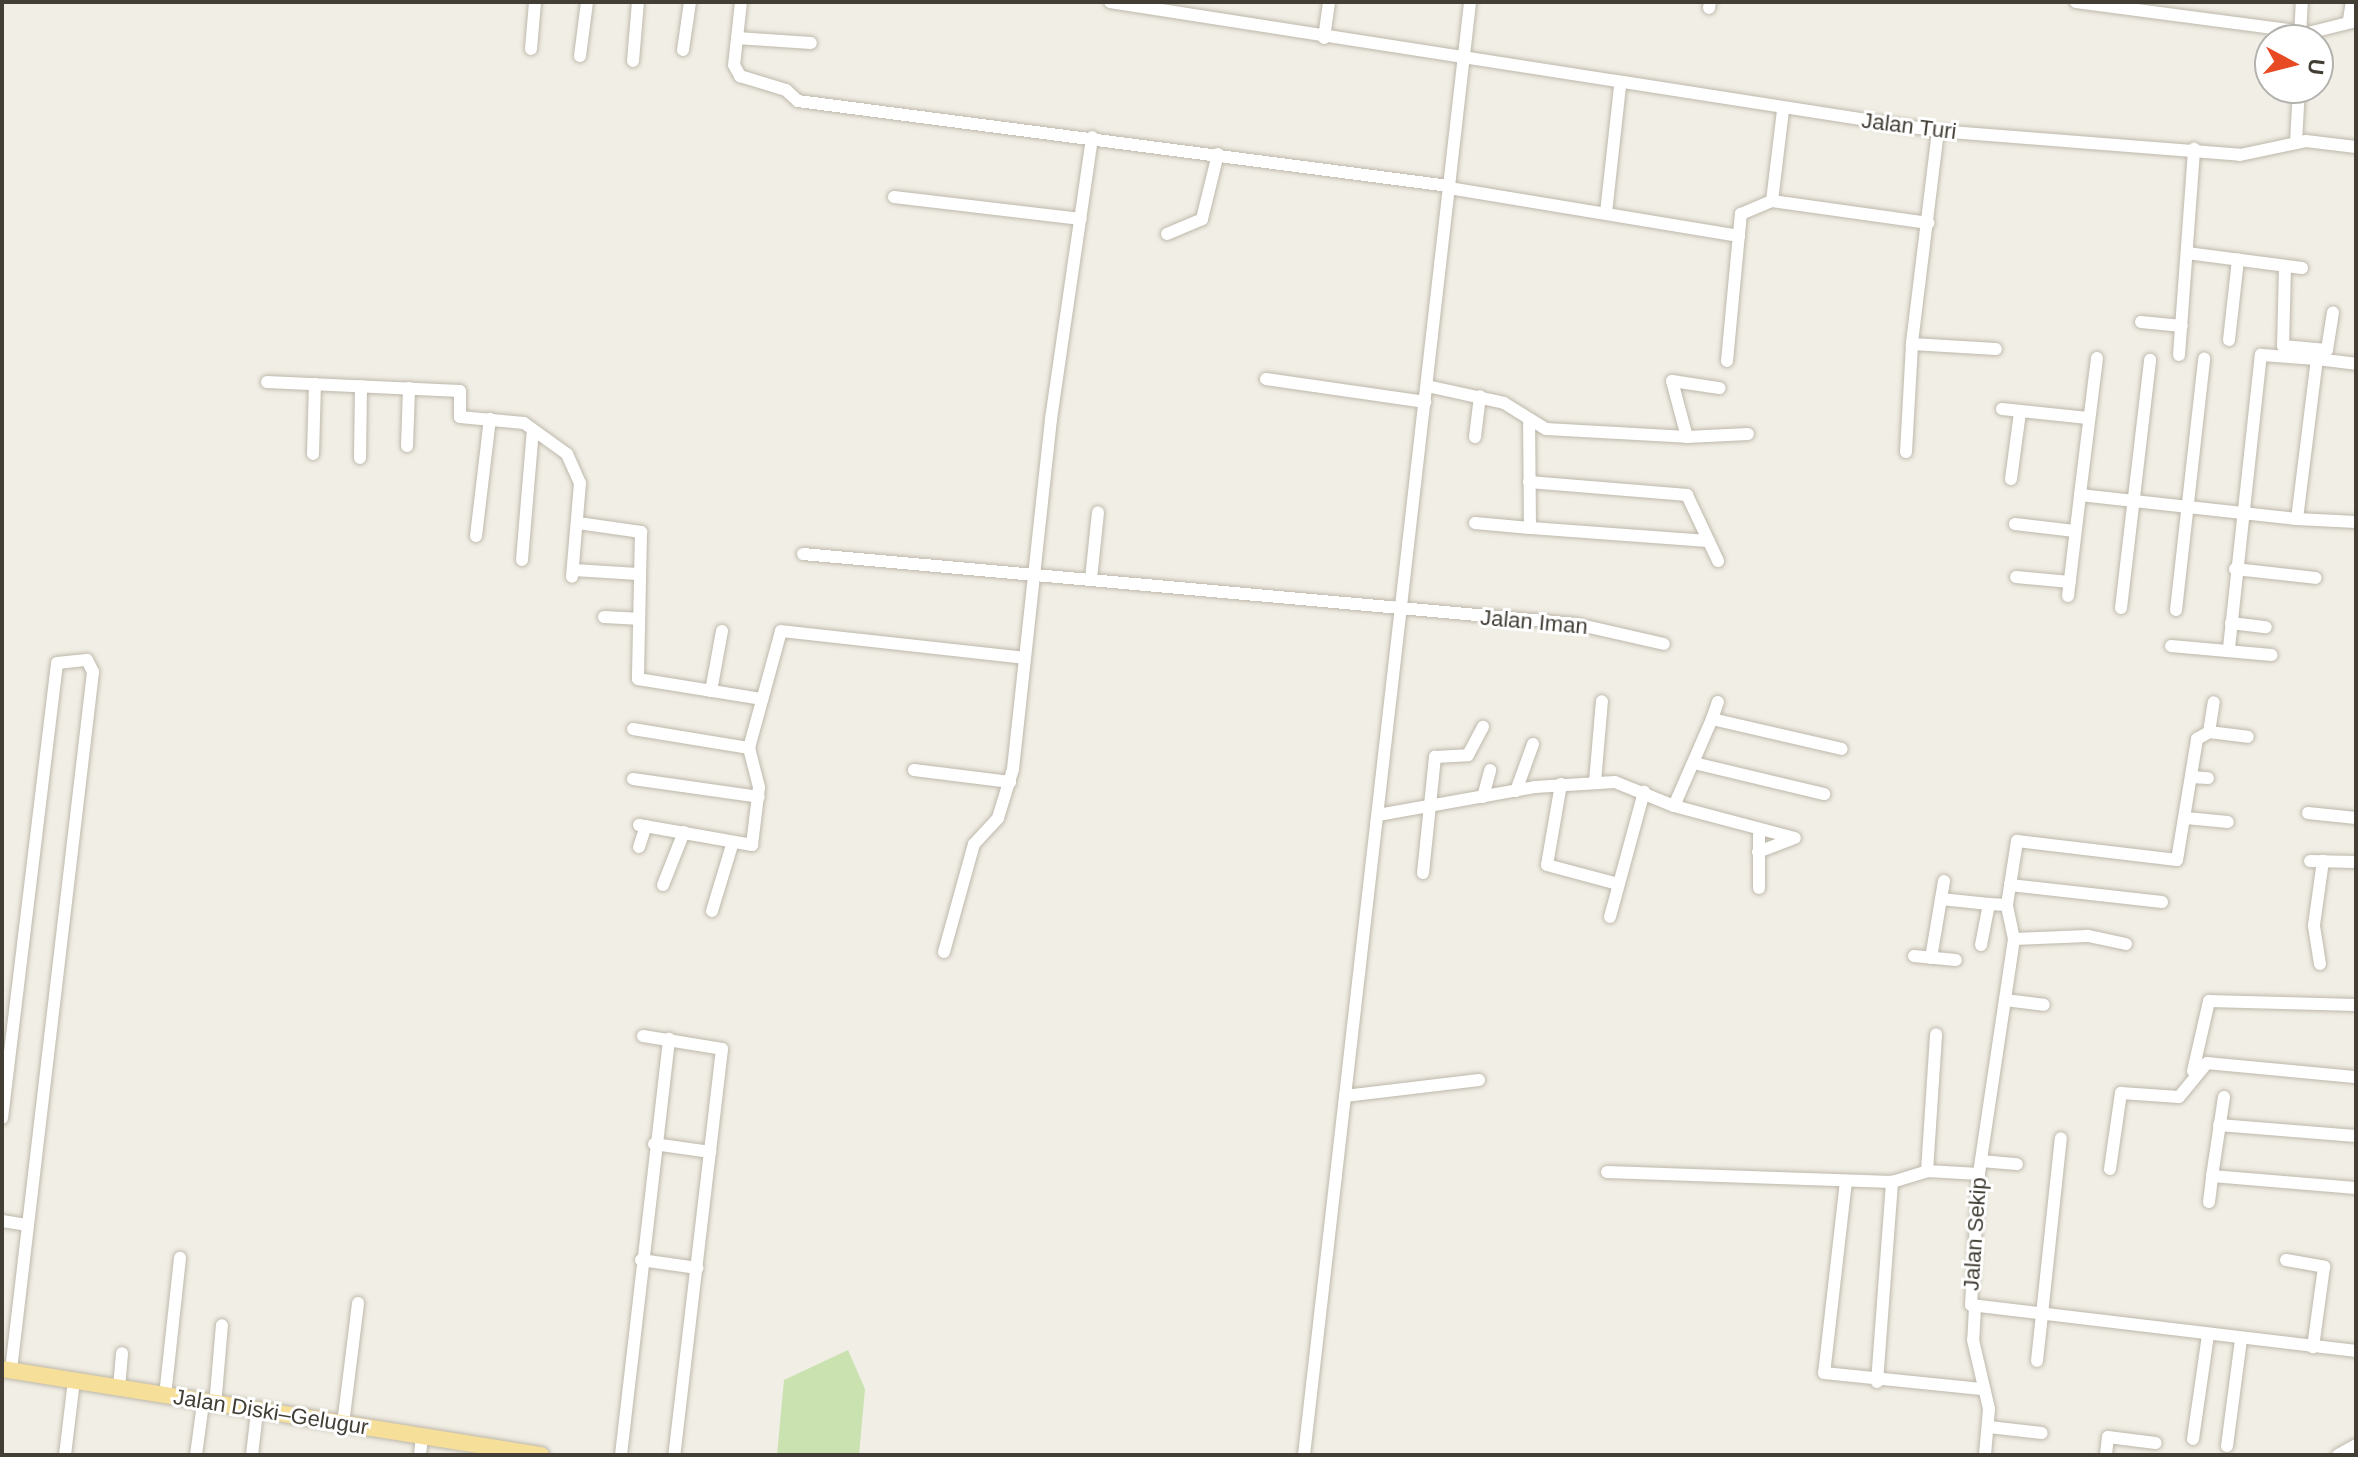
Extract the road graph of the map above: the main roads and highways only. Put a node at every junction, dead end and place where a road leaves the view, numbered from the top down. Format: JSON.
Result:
{"nodes":[{"id":1,"x":6,"y":1370,"type":"edge"},
{"id":2,"x":452,"y":1448,"type":"edge"},
{"id":3,"x":539,"y":1455,"type":"edge"}],
"edges":[{"from":1,"to":2,"type":"main road","name":"Jalan Diski–Gelugur"},
{"from":2,"to":3,"type":"main road","name":"Jalan Diski–Gelugur"}]}
